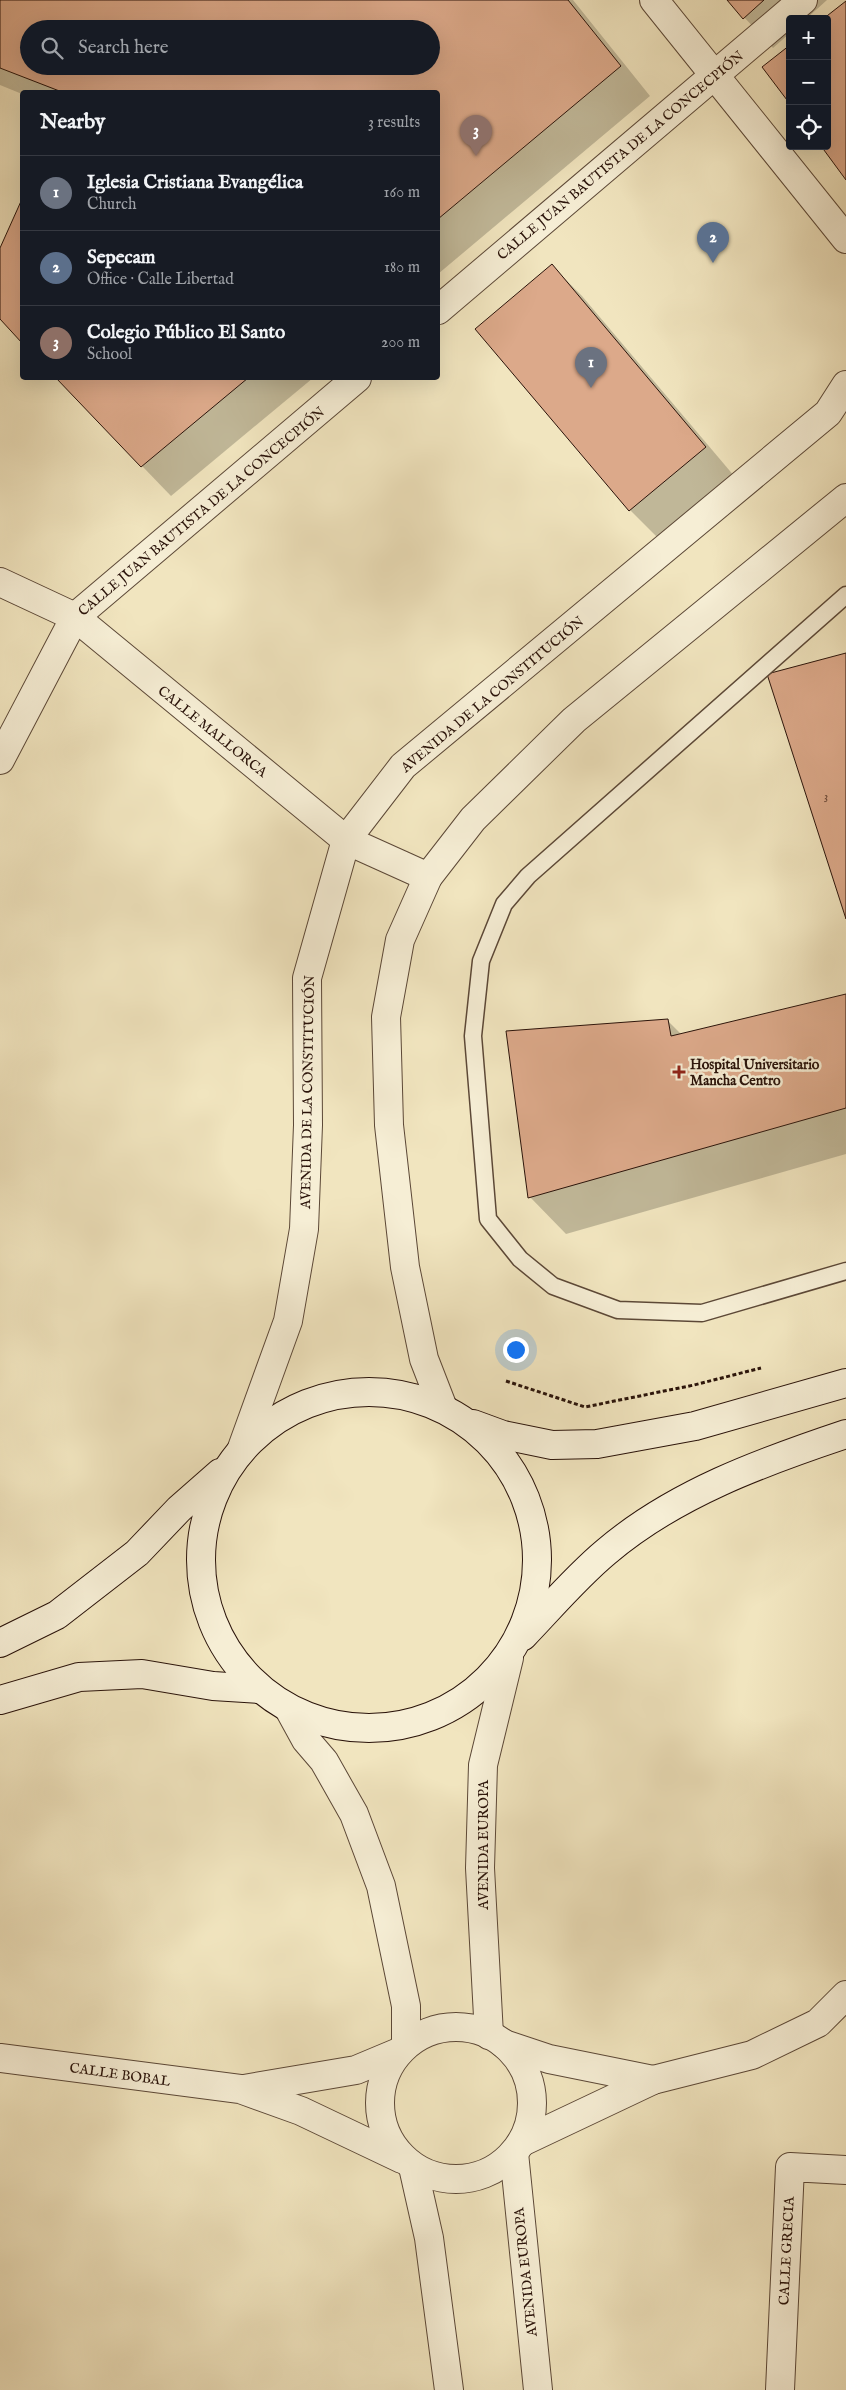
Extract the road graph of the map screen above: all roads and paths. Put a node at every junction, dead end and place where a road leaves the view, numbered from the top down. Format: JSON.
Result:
{"nodes":[{"id":1,"x":654,"y":0,"type":"edge"},
{"id":2,"x":803,"y":0,"type":"edge"},
{"id":3,"x":715,"y":76,"type":"junction"},
{"id":4,"x":846,"y":239,"type":"edge"},
{"id":5,"x":440,"y":308,"type":"edge"},
{"id":6,"x":356,"y":380,"type":"edge"},
{"id":7,"x":846,"y":385,"type":"edge"},
{"id":8,"x":846,"y":498,"type":"edge"},
{"id":9,"x":0,"y":582,"type":"edge"},
{"id":10,"x":846,"y":595,"type":"edge"},
{"id":11,"x":75,"y":617,"type":"junction"},
{"id":12,"x":0,"y":760,"type":"edge"},
{"id":13,"x":346,"y":840,"type":"junction"},
{"id":14,"x":428,"y":877,"type":"junction"},
{"id":15,"x":846,"y":1271,"type":"edge"},
{"id":16,"x":770,"y":1366,"type":"dead end"},
{"id":17,"x":506,"y":1382,"type":"dead end"},
{"id":18,"x":846,"y":1383,"type":"edge"},
{"id":19,"x":454,"y":1414,"type":"junction"},
{"id":20,"x":846,"y":1434,"type":"edge"},
{"id":21,"x":236,"y":1456,"type":"junction"},
{"id":22,"x":0,"y":1643,"type":"edge"},
{"id":23,"x":515,"y":1648,"type":"junction"},
{"id":24,"x":259,"y":1689,"type":"junction"},
{"id":25,"x":0,"y":1700,"type":"edge"},
{"id":26,"x":289,"y":1710,"type":"junction"},
{"id":27,"x":843,"y":2000,"type":"edge"},
{"id":28,"x":497,"y":2040,"type":"junction"},
{"id":29,"x":403,"y":2048,"type":"junction"},
{"id":30,"x":0,"y":2058,"type":"edge"},
{"id":31,"x":653,"y":2080,"type":"junction"},
{"id":32,"x":240,"y":2090,"type":"junction"},
{"id":33,"x":518,"y":2147,"type":"junction"},
{"id":34,"x":408,"y":2163,"type":"junction"},
{"id":35,"x":846,"y":2170,"type":"edge"},
{"id":36,"x":449,"y":2390,"type":"edge"},
{"id":37,"x":538,"y":2390,"type":"edge"},
{"id":38,"x":780,"y":2390,"type":"edge"}],
"edges":[{"from":1,"to":3,"type":"street"},
{"from":2,"to":3,"type":"street","name":"CALLE JUAN BAUTISTA DE LA CONCECPIÓN"},
{"from":3,"to":4,"type":"street"},
{"from":3,"to":5,"type":"street","name":"CALLE JUAN BAUTISTA DE LA CONCECPIÓN"},
{"from":6,"to":11,"type":"street","name":"CALLE JUAN BAUTISTA DE LA CONCECPIÓN"},
{"from":7,"to":13,"type":"street","name":"AVENIDA DE LA CONSTITUCIÓN"},
{"from":8,"to":14,"type":"street"},
{"from":9,"to":11,"type":"street","name":"CALLE MALLORCA"},
{"from":10,"to":15,"type":"lane"},
{"from":11,"to":12,"type":"street","name":"CALLE JUAN BAUTISTA DE LA CONCECPIÓN"},
{"from":11,"to":13,"type":"street","name":"CALLE MALLORCA"},
{"from":13,"to":14,"type":"street","name":"CALLE MALLORCA"},
{"from":13,"to":21,"type":"street","name":"AVENIDA DE LA CONSTITUCIÓN"},
{"from":14,"to":19,"type":"street"},
{"from":16,"to":17,"type":"path"},
{"from":18,"to":19,"type":"street"},
{"from":19,"to":21,"type":"street"},
{"from":19,"to":23,"type":"street","name":"AVENIDA EUROPA"},
{"from":20,"to":23,"type":"street"},
{"from":21,"to":22,"type":"street"},
{"from":21,"to":24,"type":"street","name":"AVENIDA DE LA CONSTITUCIÓN"},
{"from":23,"to":26,"type":"street"},
{"from":23,"to":28,"type":"street","name":"AVENIDA EUROPA"},
{"from":24,"to":25,"type":"street"},
{"from":24,"to":26,"type":"street","name":"AVENIDA DE LA CONSTITUCIÓN"},
{"from":26,"to":29,"type":"street"},
{"from":27,"to":31,"type":"street"},
{"from":28,"to":29,"type":"street"},
{"from":28,"to":31,"type":"street"},
{"from":28,"to":33,"type":"street"},
{"from":29,"to":32,"type":"street","name":"CALLE BOBAL"},
{"from":29,"to":34,"type":"street"},
{"from":30,"to":32,"type":"street","name":"CALLE BOBAL"},
{"from":31,"to":33,"type":"street"},
{"from":32,"to":34,"type":"street","name":"CALLE BOBAL"},
{"from":33,"to":34,"type":"street"},
{"from":33,"to":37,"type":"street","name":"AVENIDA EUROPA"},
{"from":34,"to":36,"type":"street"},
{"from":35,"to":38,"type":"street","name":"CALLE GRECIA"}]}
